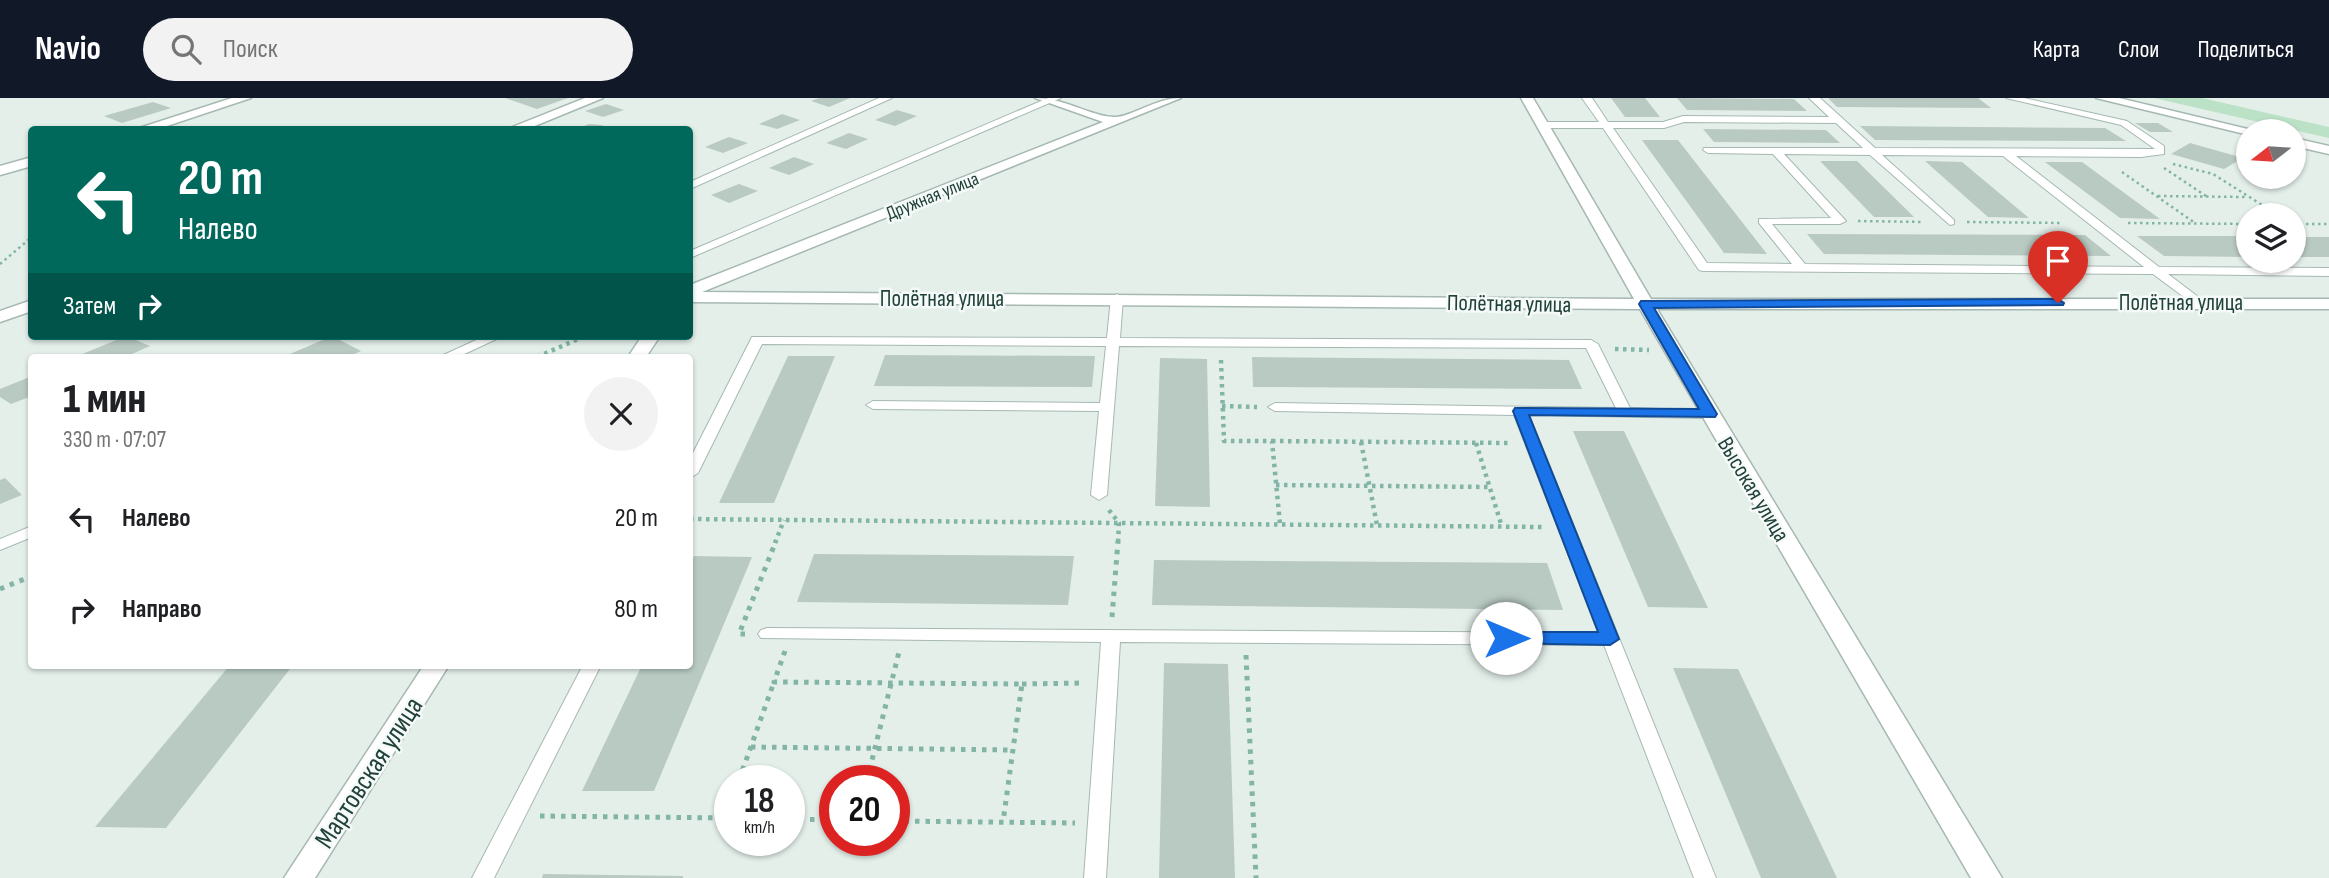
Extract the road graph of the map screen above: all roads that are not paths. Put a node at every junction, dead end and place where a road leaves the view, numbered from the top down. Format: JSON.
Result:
{"nodes":[{"id":1,"x":245,"y":98,"type":"edge"},
{"id":2,"x":597,"y":98,"type":"edge"},
{"id":3,"x":887,"y":98,"type":"edge"},
{"id":4,"x":1175,"y":98,"type":"edge"},
{"id":5,"x":1527,"y":98,"type":"edge"},
{"id":6,"x":1587,"y":98,"type":"edge"},
{"id":7,"x":1814,"y":98,"type":"edge"},
{"id":8,"x":2011,"y":98,"type":"edge"},
{"id":9,"x":2102,"y":98,"type":"edge"},
{"id":10,"x":1049,"y":99,"type":"edge"},
{"id":11,"x":1838,"y":120,"type":"junction"},
{"id":12,"x":1116,"y":122,"type":"junction"},
{"id":13,"x":1543,"y":125,"type":"junction"},
{"id":14,"x":1605,"y":125,"type":"junction"},
{"id":15,"x":152,"y":126,"type":"edge"},
{"id":16,"x":522,"y":126,"type":"edge"},
{"id":17,"x":2236,"y":128,"type":"edge"},
{"id":18,"x":2306,"y":144,"type":"edge"},
{"id":19,"x":2329,"y":149,"type":"edge"},
{"id":20,"x":1708,"y":150,"type":"dead end"},
{"id":21,"x":1775,"y":150,"type":"junction"},
{"id":22,"x":1872,"y":152,"type":"junction"},
{"id":23,"x":2006,"y":153,"type":"junction"},
{"id":24,"x":28,"y":163,"type":"edge"},
{"id":25,"x":0,"y":171,"type":"edge"},
{"id":26,"x":693,"y":185,"type":"edge"},
{"id":27,"x":1950,"y":222,"type":"road end"},
{"id":28,"x":693,"y":253,"type":"edge"},
{"id":29,"x":1801,"y":267,"type":"junction"},
{"id":30,"x":2158,"y":270,"type":"junction"},
{"id":31,"x":2329,"y":272,"type":"edge"},
{"id":32,"x":693,"y":293,"type":"edge"},
{"id":33,"x":693,"y":294,"type":"edge"},
{"id":34,"x":1117,"y":298,"type":"junction"},
{"id":35,"x":2196,"y":302,"type":"junction"},
{"id":36,"x":1645,"y":304,"type":"junction"},
{"id":37,"x":2329,"y":304,"type":"edge"},
{"id":38,"x":28,"y":306,"type":"edge"},
{"id":39,"x":0,"y":317,"type":"edge"},
{"id":40,"x":486,"y":340,"type":"edge"},
{"id":41,"x":1112,"y":342,"type":"junction"},
{"id":42,"x":453,"y":354,"type":"edge"},
{"id":43,"x":873,"y":405,"type":"dead end"},
{"id":44,"x":1107,"y":407,"type":"junction"},
{"id":45,"x":1276,"y":407,"type":"road end"},
{"id":46,"x":1520,"y":411,"type":"junction"},
{"id":47,"x":1625,"y":412,"type":"junction"},
{"id":48,"x":1709,"y":414,"type":"junction"},
{"id":49,"x":693,"y":467,"type":"edge"},
{"id":50,"x":1098,"y":495,"type":"road end"},
{"id":51,"x":28,"y":533,"type":"edge"},
{"id":52,"x":0,"y":545,"type":"edge"},
{"id":53,"x":767,"y":634,"type":"road end"},
{"id":54,"x":1111,"y":635,"type":"junction"},
{"id":55,"x":1610,"y":639,"type":"junction"},
{"id":56,"x":434,"y":669,"type":"edge"},
{"id":57,"x":590,"y":669,"type":"edge"},
{"id":58,"x":299,"y":878,"type":"edge"},
{"id":59,"x":483,"y":878,"type":"edge"},
{"id":60,"x":1096,"y":878,"type":"edge"},
{"id":61,"x":1704,"y":878,"type":"edge"},
{"id":62,"x":1987,"y":878,"type":"edge"}],
"edges":[{"from":1,"to":15,"type":"street"},
{"from":2,"to":16,"type":"street"},
{"from":3,"to":26,"type":"lane"},
{"from":4,"to":12,"type":"street","name":"Дружная улица"},
{"from":5,"to":13,"type":"street","name":"Высокая улица"},
{"from":6,"to":14,"type":"lane"},
{"from":7,"to":11,"type":"lane"},
{"from":8,"to":23,"type":"lane"},
{"from":9,"to":17,"type":"street"},
{"from":10,"to":12,"type":"street"},
{"from":10,"to":28,"type":"lane"},
{"from":11,"to":14,"type":"lane"},
{"from":11,"to":22,"type":"lane"},
{"from":12,"to":32,"type":"street","name":"Дружная улица"},
{"from":13,"to":14,"type":"lane"},
{"from":13,"to":36,"type":"street","name":"Высокая улица"},
{"from":14,"to":29,"type":"lane"},
{"from":18,"to":19,"type":"street"},
{"from":20,"to":21,"type":"lane"},
{"from":21,"to":22,"type":"lane"},
{"from":21,"to":29,"type":"lane"},
{"from":22,"to":23,"type":"lane"},
{"from":22,"to":27,"type":"lane"},
{"from":23,"to":30,"type":"lane"},
{"from":24,"to":25,"type":"street"},
{"from":29,"to":30,"type":"lane"},
{"from":30,"to":31,"type":"lane"},
{"from":30,"to":35,"type":"lane"},
{"from":33,"to":34,"type":"street","name":"Полётная улица"},
{"from":34,"to":36,"type":"street","name":"Полётная улица"},
{"from":34,"to":41,"type":"lane"},
{"from":35,"to":36,"type":"street","name":"Полётная улица"},
{"from":35,"to":37,"type":"street","name":"Полётная улица"},
{"from":36,"to":48,"type":"street","name":"Высокая улица"},
{"from":38,"to":39,"type":"street"},
{"from":40,"to":42,"type":"lane"},
{"from":41,"to":44,"type":"lane"},
{"from":41,"to":47,"type":"lane"},
{"from":41,"to":49,"type":"lane"},
{"from":43,"to":44,"type":"lane"},
{"from":44,"to":50,"type":"lane"},
{"from":45,"to":46,"type":"lane"},
{"from":46,"to":47,"type":"lane"},
{"from":46,"to":55,"type":"lane"},
{"from":47,"to":48,"type":"lane"},
{"from":48,"to":62,"type":"street","name":"Высокая улица"},
{"from":51,"to":52,"type":"lane"},
{"from":53,"to":54,"type":"lane"},
{"from":54,"to":55,"type":"lane"},
{"from":54,"to":60,"type":"lane"},
{"from":55,"to":61,"type":"lane"},
{"from":56,"to":58,"type":"street","name":"Мартовская улица"},
{"from":57,"to":59,"type":"lane"}]}
